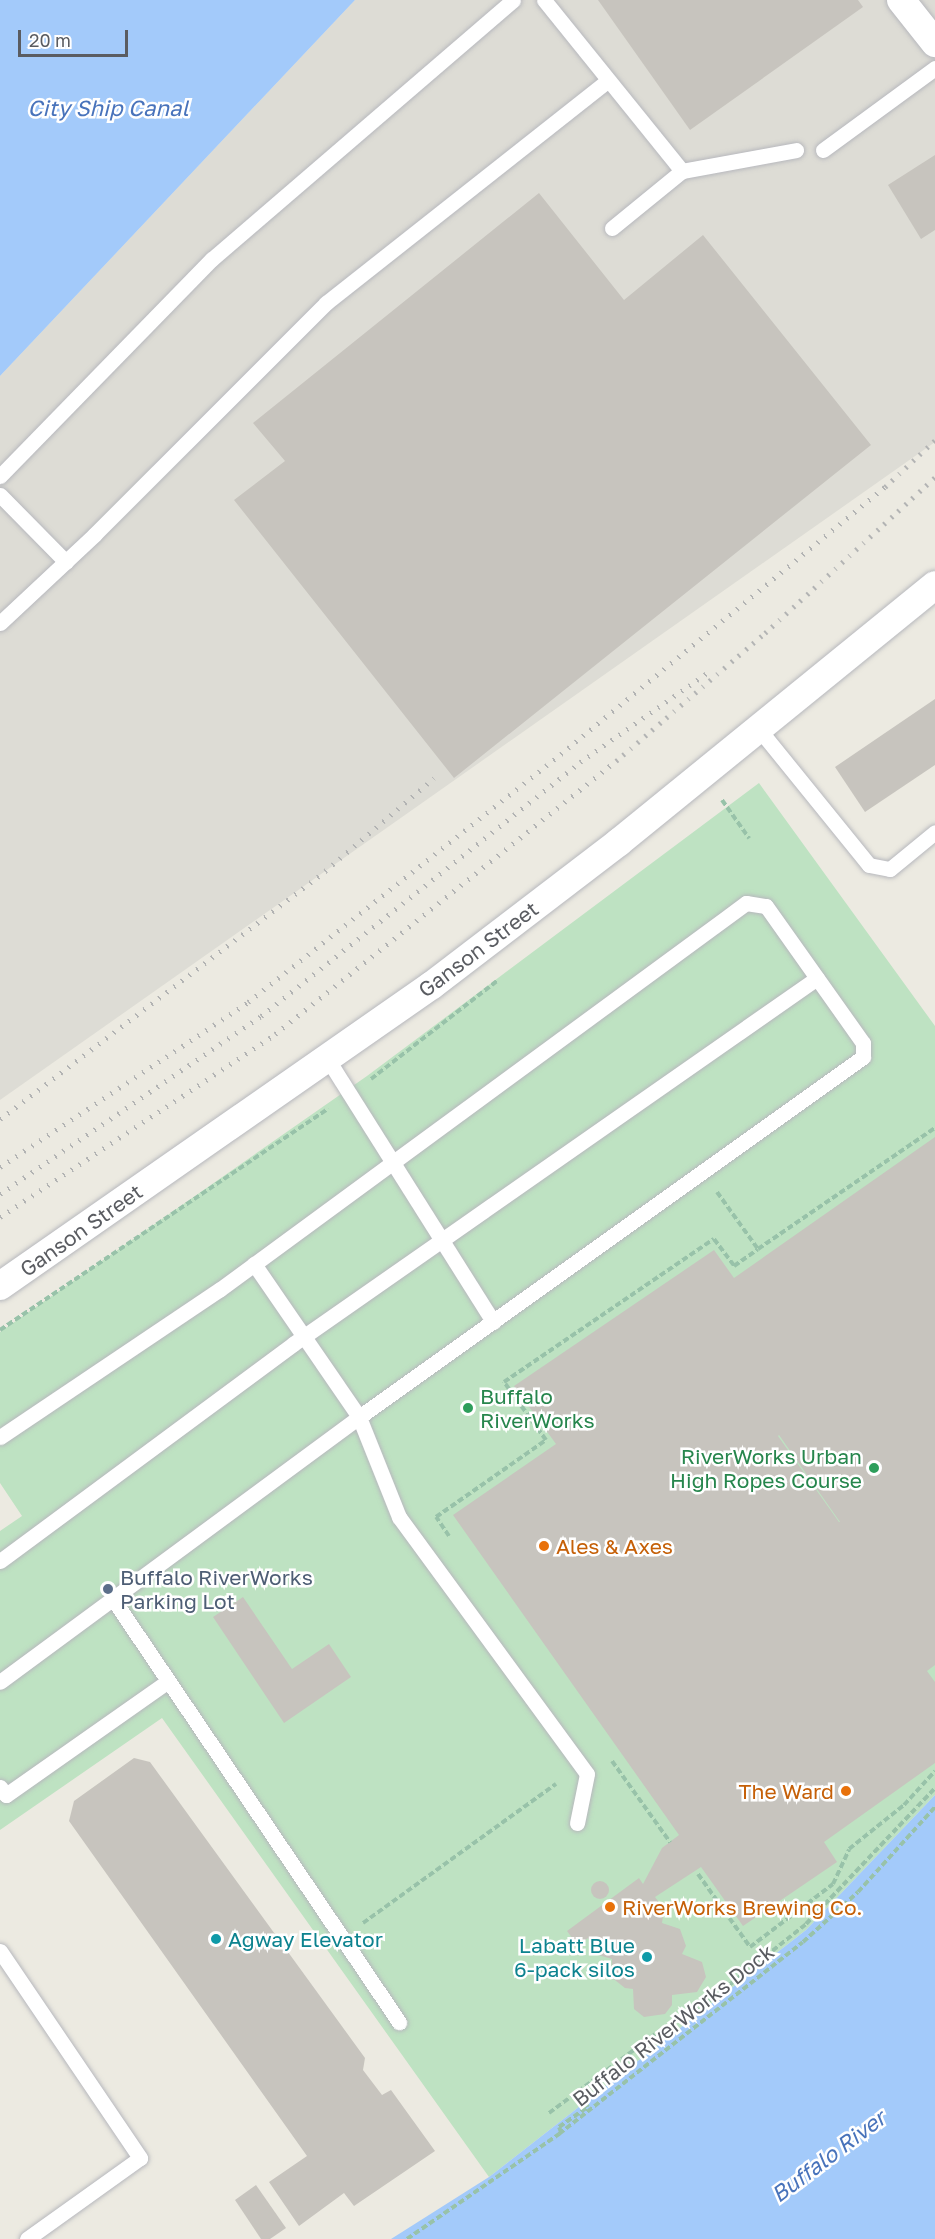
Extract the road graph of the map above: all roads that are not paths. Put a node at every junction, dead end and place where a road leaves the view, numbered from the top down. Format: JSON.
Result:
{"nodes":[{"id":1,"x":513,"y":0,"type":"edge"},
{"id":2,"x":544,"y":0,"type":"edge"},
{"id":3,"x":901,"y":0,"type":"edge"},
{"id":4,"x":935,"y":43,"type":"edge"},
{"id":5,"x":935,"y":68,"type":"edge"},
{"id":6,"x":606,"y":82,"type":"junction"},
{"id":7,"x":796,"y":150,"type":"dead end"},
{"id":8,"x":823,"y":150,"type":"dead end"},
{"id":9,"x":682,"y":171,"type":"junction"},
{"id":10,"x":612,"y":228,"type":"dead end"},
{"id":11,"x":0,"y":477,"type":"edge"},
{"id":12,"x":0,"y":495,"type":"edge"},
{"id":13,"x":66,"y":562,"type":"junction"},
{"id":14,"x":931,"y":596,"type":"edge"},
{"id":15,"x":0,"y":624,"type":"edge"},
{"id":16,"x":758,"y":728,"type":"junction"},
{"id":17,"x":935,"y":832,"type":"edge"},
{"id":18,"x":817,"y":978,"type":"junction"},
{"id":19,"x":327,"y":1058,"type":"junction"},
{"id":20,"x":393,"y":1162,"type":"junction"},
{"id":21,"x":442,"y":1241,"type":"junction"},
{"id":22,"x":254,"y":1264,"type":"junction"},
{"id":23,"x":0,"y":1286,"type":"edge"},
{"id":24,"x":493,"y":1322,"type":"junction"},
{"id":25,"x":304,"y":1338,"type":"junction"},
{"id":26,"x":359,"y":1417,"type":"junction"},
{"id":27,"x":0,"y":1437,"type":"edge"},
{"id":28,"x":0,"y":1561,"type":"edge"},
{"id":29,"x":113,"y":1599,"type":"junction"},
{"id":30,"x":168,"y":1681,"type":"junction"},
{"id":31,"x":0,"y":1682,"type":"edge"},
{"id":32,"x":0,"y":1787,"type":"edge"},
{"id":33,"x":577,"y":1823,"type":"dead end"},
{"id":34,"x":0,"y":1951,"type":"edge"},
{"id":35,"x":399,"y":2022,"type":"dead end"},
{"id":36,"x":27,"y":2239,"type":"edge"}],
"edges":[{"from":1,"to":11,"type":"lane"},
{"from":2,"to":6,"type":"lane"},
{"from":3,"to":4,"type":"street"},
{"from":5,"to":8,"type":"lane"},
{"from":6,"to":9,"type":"lane"},
{"from":6,"to":13,"type":"lane"},
{"from":7,"to":9,"type":"lane"},
{"from":9,"to":10,"type":"lane"},
{"from":12,"to":13,"type":"lane"},
{"from":13,"to":15,"type":"lane"},
{"from":14,"to":16,"type":"street","name":"Ganson Street"},
{"from":16,"to":17,"type":"lane"},
{"from":16,"to":19,"type":"street","name":"Ganson Street"},
{"from":18,"to":20,"type":"lane"},
{"from":18,"to":21,"type":"lane"},
{"from":18,"to":24,"type":"lane"},
{"from":19,"to":20,"type":"lane"},
{"from":19,"to":23,"type":"street","name":"Ganson Street"},
{"from":20,"to":21,"type":"lane"},
{"from":20,"to":22,"type":"lane"},
{"from":21,"to":24,"type":"lane"},
{"from":21,"to":25,"type":"lane"},
{"from":22,"to":25,"type":"lane"},
{"from":22,"to":27,"type":"lane"},
{"from":24,"to":26,"type":"lane"},
{"from":25,"to":26,"type":"lane"},
{"from":25,"to":28,"type":"lane"},
{"from":26,"to":29,"type":"lane"},
{"from":26,"to":33,"type":"lane"},
{"from":29,"to":30,"type":"lane"},
{"from":29,"to":31,"type":"lane"},
{"from":30,"to":32,"type":"lane"},
{"from":30,"to":35,"type":"lane"},
{"from":34,"to":36,"type":"lane"}]}
